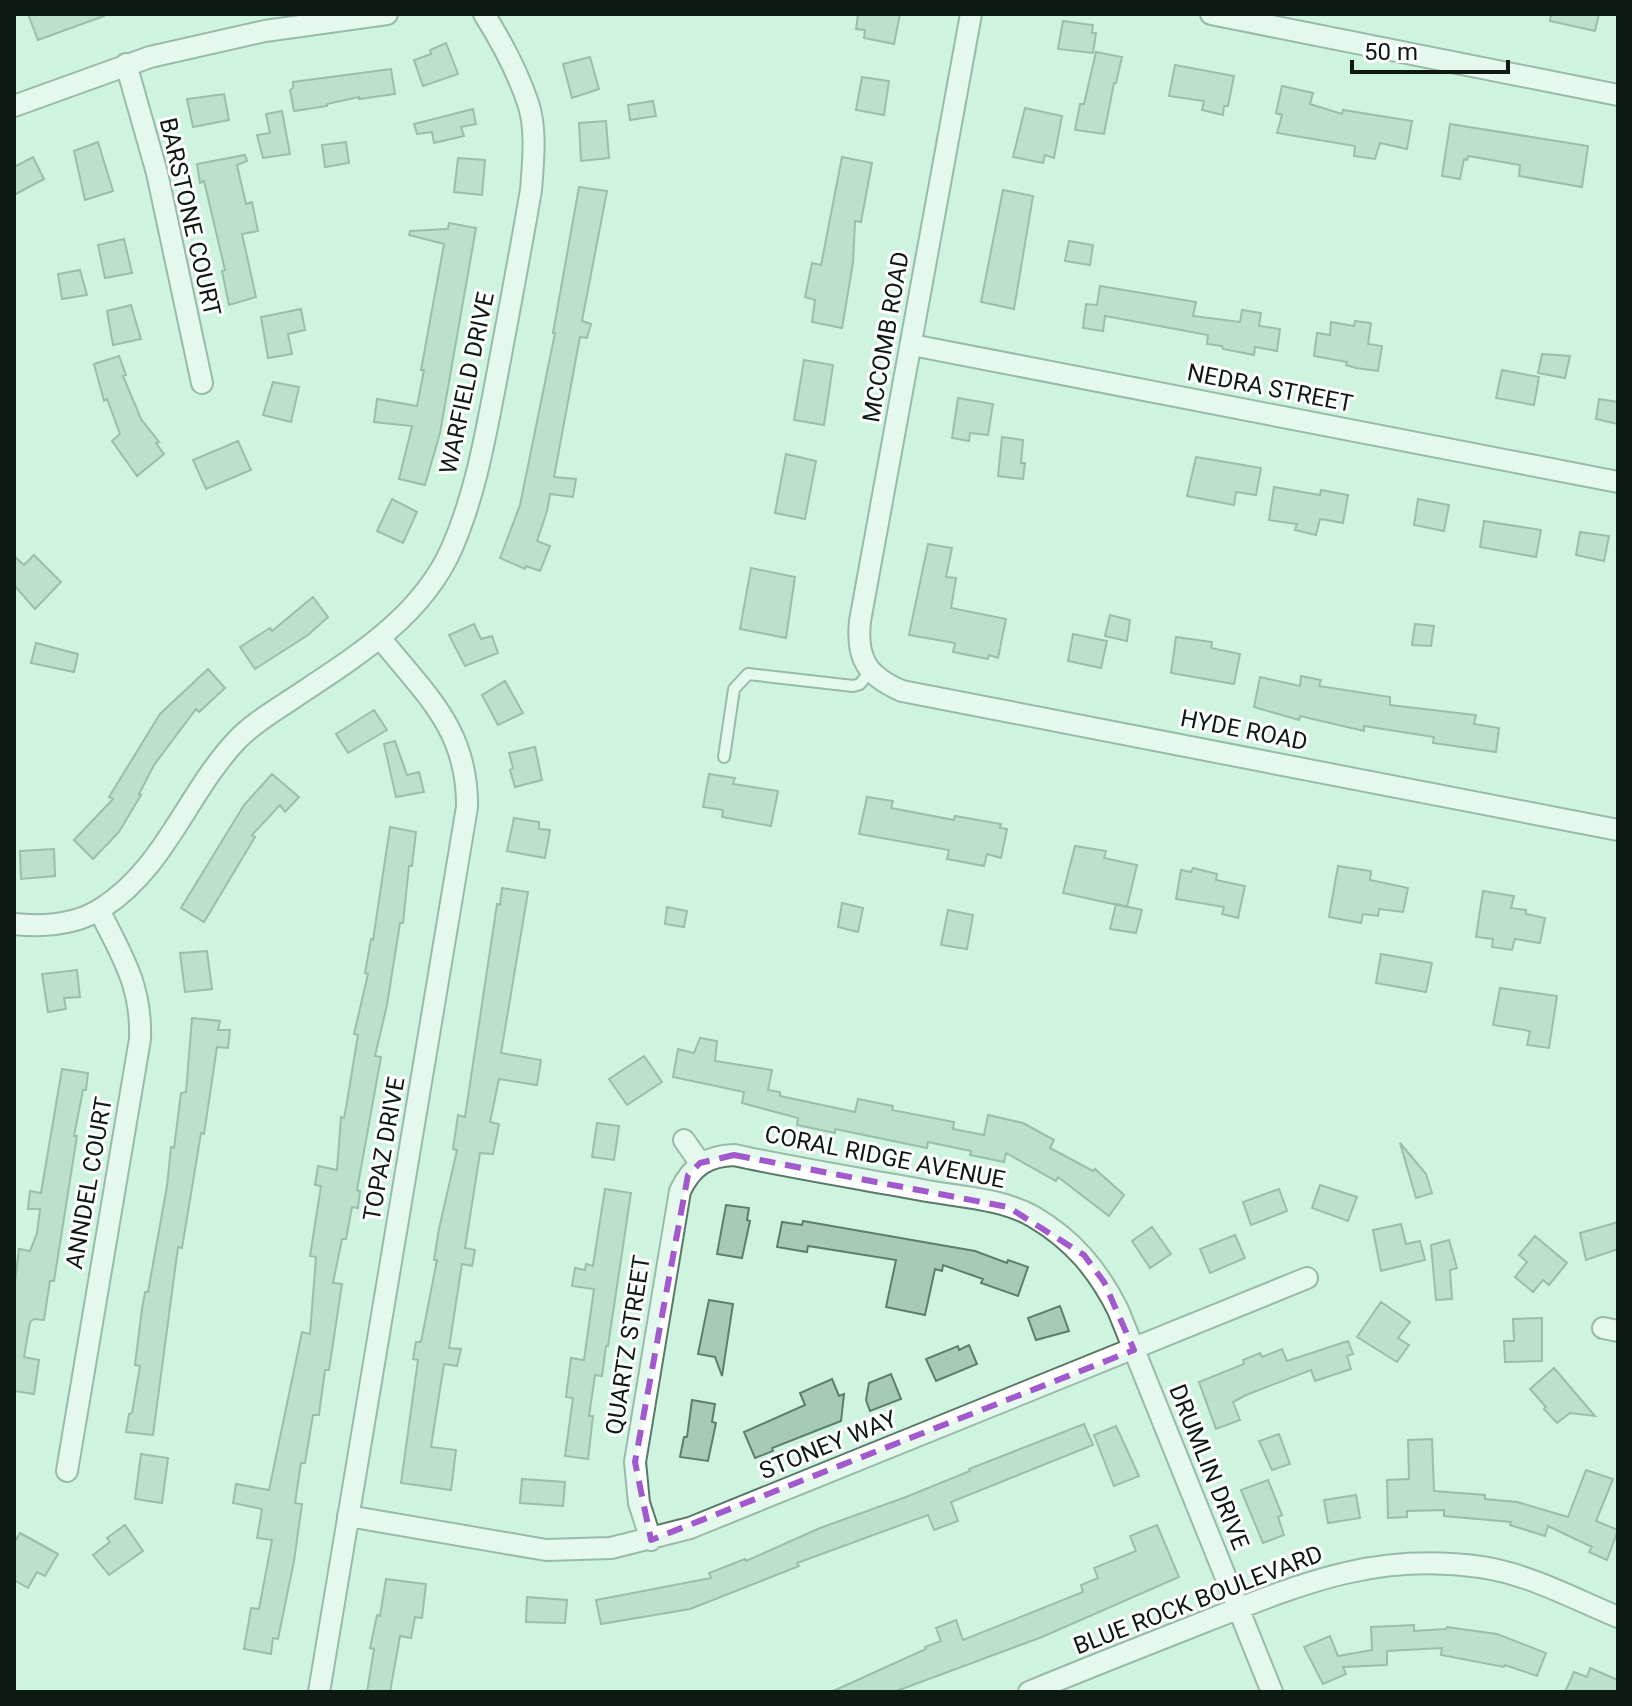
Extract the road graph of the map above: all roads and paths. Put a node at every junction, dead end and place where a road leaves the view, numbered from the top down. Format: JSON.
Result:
{"nodes":[{"id":1,"x":387,"y":14,"type":"edge"},
{"id":2,"x":484,"y":14,"type":"edge"},
{"id":3,"x":971,"y":14,"type":"edge"},
{"id":4,"x":1211,"y":14,"type":"edge"},
{"id":5,"x":264,"y":23,"type":"edge"},
{"id":6,"x":126,"y":64,"type":"junction"},
{"id":7,"x":1618,"y":95,"type":"edge"},
{"id":8,"x":15,"y":103,"type":"edge"},
{"id":9,"x":912,"y":345,"type":"junction"},
{"id":10,"x":202,"y":383,"type":"dead end"},
{"id":11,"x":1618,"y":482,"type":"edge"},
{"id":12,"x":381,"y":639,"type":"junction"},
{"id":13,"x":868,"y":669,"type":"junction"},
{"id":14,"x":724,"y":757,"type":"dead end"},
{"id":15,"x":1618,"y":830,"type":"edge"},
{"id":16,"x":99,"y":910,"type":"junction"},
{"id":17,"x":14,"y":924,"type":"edge"},
{"id":18,"x":684,"y":1140,"type":"dead end"},
{"id":19,"x":700,"y":1163,"type":"junction"},
{"id":20,"x":1307,"y":1278,"type":"dead end"},
{"id":21,"x":1134,"y":1350,"type":"junction"},
{"id":22,"x":67,"y":1471,"type":"dead end"},
{"id":23,"x":348,"y":1516,"type":"junction"},
{"id":24,"x":651,"y":1540,"type":"junction"},
{"id":25,"x":1238,"y":1608,"type":"junction"},
{"id":26,"x":1618,"y":1617,"type":"edge"},
{"id":27,"x":319,"y":1692,"type":"edge"},
{"id":28,"x":1029,"y":1692,"type":"edge"},
{"id":29,"x":1272,"y":1692,"type":"edge"}],
"edges":[{"from":1,"to":5,"type":"street"},
{"from":2,"to":12,"type":"street","name":"WARFIELD DRIVE"},
{"from":3,"to":9,"type":"street","name":"MCCOMB ROAD"},
{"from":4,"to":7,"type":"street"},
{"from":5,"to":6,"type":"street"},
{"from":6,"to":8,"type":"street"},
{"from":6,"to":10,"type":"street","name":"BARSTONE COURT"},
{"from":9,"to":11,"type":"street","name":"NEDRA STREET"},
{"from":9,"to":13,"type":"street","name":"MCCOMB ROAD"},
{"from":12,"to":16,"type":"street","name":"WARFIELD DRIVE"},
{"from":12,"to":23,"type":"street","name":"TOPAZ DRIVE"},
{"from":13,"to":14,"type":"lane"},
{"from":13,"to":15,"type":"street","name":"HYDE ROAD"},
{"from":16,"to":17,"type":"street","name":"WARFIELD DRIVE"},
{"from":16,"to":22,"type":"street","name":"ANNDEL COURT"},
{"from":18,"to":19,"type":"street"},
{"from":19,"to":21,"type":"street","name":"CORAL RIDGE AVENUE"},
{"from":19,"to":24,"type":"street","name":"QUARTZ STREET"},
{"from":20,"to":21,"type":"street","name":"STONEY WAY"},
{"from":21,"to":24,"type":"street","name":"STONEY WAY"},
{"from":21,"to":25,"type":"street","name":"DRUMLIN DRIVE"},
{"from":23,"to":24,"type":"street","name":"STONEY WAY"},
{"from":23,"to":27,"type":"street","name":"TOPAZ DRIVE"},
{"from":25,"to":26,"type":"street","name":"BLUE ROCK BOULEVARD"},
{"from":25,"to":28,"type":"street","name":"BLUE ROCK BOULEVARD"},
{"from":25,"to":29,"type":"street","name":"DRUMLIN DRIVE"}]}
